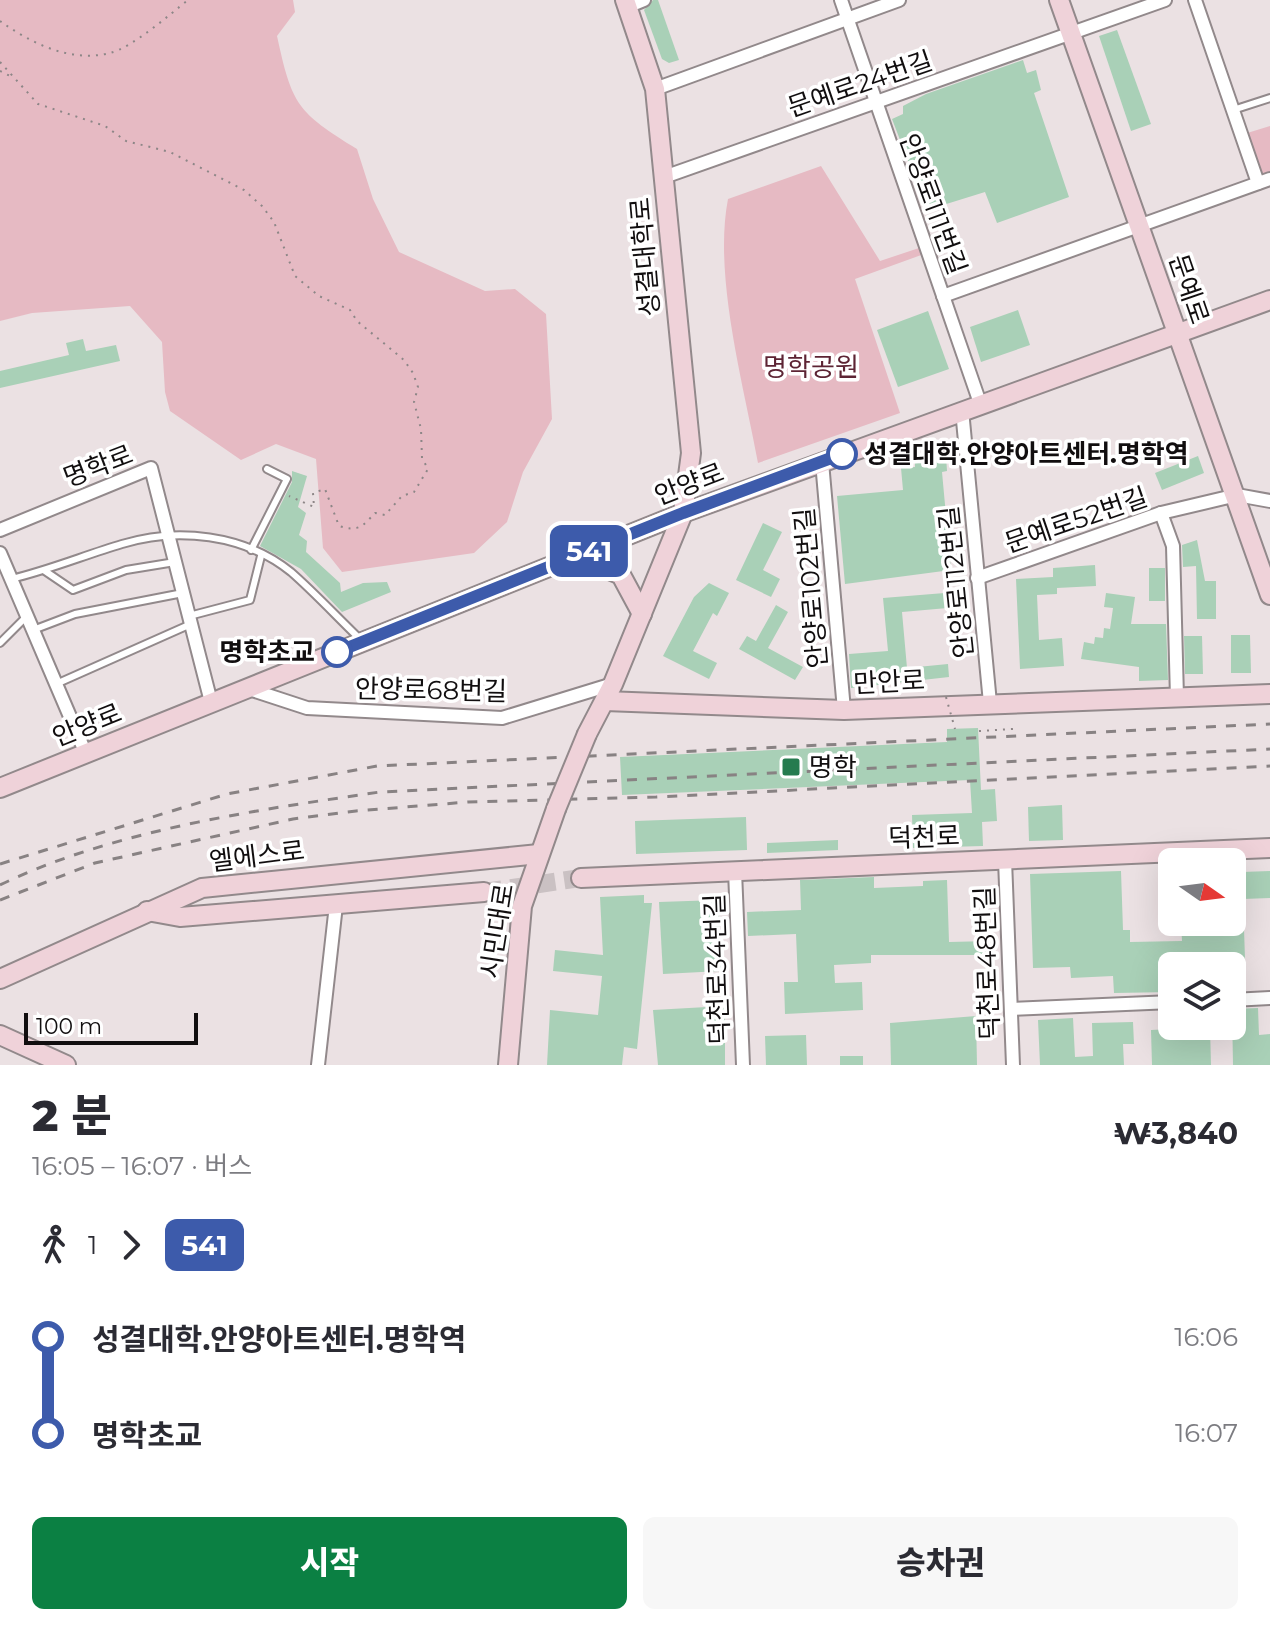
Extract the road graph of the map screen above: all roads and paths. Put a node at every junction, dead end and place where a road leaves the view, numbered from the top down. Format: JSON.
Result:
{"nodes":[{"id":1,"x":188,"y":0,"type":"edge"},
{"id":2,"x":841,"y":0,"type":"edge"},
{"id":3,"x":899,"y":0,"type":"edge"},
{"id":4,"x":1059,"y":0,"type":"edge"},
{"id":5,"x":1165,"y":0,"type":"edge"},
{"id":6,"x":1195,"y":0,"type":"edge"},
{"id":7,"x":632,"y":2,"type":"edge"},
{"id":8,"x":847,"y":18,"type":"junction"},
{"id":9,"x":0,"y":21,"type":"edge"},
{"id":10,"x":1071,"y":35,"type":"junction"},
{"id":11,"x":0,"y":62,"type":"edge"},
{"id":12,"x":0,"y":71,"type":"edge"},
{"id":13,"x":10,"y":76,"type":"junction"},
{"id":14,"x":655,"y":89,"type":"junction"},
{"id":15,"x":1270,"y":98,"type":"edge"},
{"id":16,"x":873,"y":102,"type":"junction"},
{"id":17,"x":1233,"y":110,"type":"junction"},
{"id":18,"x":664,"y":177,"type":"junction"},
{"id":19,"x":1264,"y":181,"type":"edge"},
{"id":20,"x":1140,"y":226,"type":"junction"},
{"id":21,"x":943,"y":296,"type":"junction"},
{"id":22,"x":1270,"y":300,"type":"edge"},
{"id":23,"x":1176,"y":334,"type":"junction"},
{"id":24,"x":971,"y":406,"type":"junction"},
{"id":25,"x":822,"y":462,"type":"junction"},
{"id":26,"x":267,"y":469,"type":"dead end"},
{"id":27,"x":280,"y":492,"type":"junction"},
{"id":28,"x":1237,"y":495,"type":"junction"},
{"id":29,"x":1270,"y":501,"type":"edge"},
{"id":30,"x":683,"y":513,"type":"junction"},
{"id":31,"x":1161,"y":513,"type":"junction"},
{"id":32,"x":0,"y":530,"type":"edge"},
{"id":33,"x":168,"y":533,"type":"junction"},
{"id":34,"x":251,"y":550,"type":"junction"},
{"id":35,"x":0,"y":553,"type":"edge"},
{"id":36,"x":261,"y":556,"type":"junction"},
{"id":37,"x":577,"y":556,"type":"junction"},
{"id":38,"x":175,"y":562,"type":"junction"},
{"id":39,"x":45,"y":571,"type":"junction"},
{"id":40,"x":977,"y":578,"type":"junction"},
{"id":41,"x":11,"y":579,"type":"junction"},
{"id":42,"x":183,"y":593,"type":"junction"},
{"id":43,"x":1270,"y":595,"type":"edge"},
{"id":44,"x":642,"y":614,"type":"junction"},
{"id":45,"x":27,"y":616,"type":"junction"},
{"id":46,"x":190,"y":620,"type":"junction"},
{"id":47,"x":33,"y":630,"type":"junction"},
{"id":48,"x":362,"y":642,"type":"junction"},
{"id":49,"x":0,"y":643,"type":"edge"},
{"id":50,"x":56,"y":684,"type":"junction"},
{"id":51,"x":613,"y":684,"type":"junction"},
{"id":52,"x":246,"y":688,"type":"junction"},
{"id":53,"x":1270,"y":694,"type":"edge"},
{"id":54,"x":946,"y":697,"type":"dead end"},
{"id":55,"x":1177,"y":698,"type":"junction"},
{"id":56,"x":605,"y":701,"type":"junction"},
{"id":57,"x":211,"y":702,"type":"junction"},
{"id":58,"x":990,"y":703,"type":"junction"},
{"id":59,"x":844,"y":710,"type":"junction"},
{"id":60,"x":955,"y":729,"type":"dead end"},
{"id":61,"x":1013,"y":729,"type":"dead end"},
{"id":62,"x":979,"y":731,"type":"dead end"},
{"id":63,"x":86,"y":754,"type":"junction"},
{"id":64,"x":0,"y":788,"type":"edge"},
{"id":65,"x":1270,"y":848,"type":"edge"},
{"id":66,"x":539,"y":854,"type":"junction"},
{"id":67,"x":1005,"y":860,"type":"junction"},
{"id":68,"x":735,"y":871,"type":"junction"},
{"id":69,"x":581,"y":878,"type":"tunnel mouth"},
{"id":70,"x":484,"y":892,"type":"tunnel mouth"},
{"id":71,"x":336,"y":905,"type":"junction"},
{"id":72,"x":147,"y":911,"type":"junction"},
{"id":73,"x":0,"y":979,"type":"edge"},
{"id":74,"x":1270,"y":998,"type":"edge"},
{"id":75,"x":1246,"y":999,"type":"edge"},
{"id":76,"x":1158,"y":1003,"type":"edge"},
{"id":77,"x":1011,"y":1009,"type":"junction"},
{"id":78,"x":0,"y":1035,"type":"edge"},
{"id":79,"x":66,"y":1065,"type":"edge"},
{"id":80,"x":318,"y":1065,"type":"edge"},
{"id":81,"x":508,"y":1065,"type":"edge"},
{"id":82,"x":743,"y":1065,"type":"edge"},
{"id":83,"x":1013,"y":1065,"type":"edge"}],
"edges":[{"from":1,"to":9,"type":"path"},
{"from":2,"to":8,"type":"street","name":"안양로111번길"},
{"from":3,"to":8,"type":"street"},
{"from":4,"to":10,"type":"street","name":"문예로"},
{"from":5,"to":10,"type":"street","name":"문예로24번길"},
{"from":6,"to":17,"type":"street"},
{"from":7,"to":14,"type":"street","name":"성결대학로"},
{"from":8,"to":14,"type":"street"},
{"from":8,"to":16,"type":"street","name":"안양로111번길"},
{"from":10,"to":16,"type":"street","name":"문예로24번길"},
{"from":10,"to":20,"type":"street","name":"문예로"},
{"from":11,"to":13,"type":"path"},
{"from":12,"to":13,"type":"path"},
{"from":13,"to":27,"type":"path"},
{"from":14,"to":18,"type":"street","name":"성결대학로"},
{"from":15,"to":17,"type":"lane"},
{"from":16,"to":18,"type":"street","name":"문예로24번길"},
{"from":16,"to":21,"type":"street","name":"안양로111번길"},
{"from":17,"to":19,"type":"street"},
{"from":18,"to":30,"type":"street","name":"성결대학로"},
{"from":19,"to":20,"type":"street"},
{"from":20,"to":21,"type":"street"},
{"from":20,"to":23,"type":"street","name":"문예로"},
{"from":21,"to":24,"type":"street","name":"안양로111번길"},
{"from":22,"to":23,"type":"street","name":"안양로"},
{"from":23,"to":24,"type":"street","name":"안양로"},
{"from":23,"to":28,"type":"street","name":"문예로"},
{"from":24,"to":25,"type":"street","name":"안양로"},
{"from":24,"to":40,"type":"street","name":"안양로112번길"},
{"from":25,"to":30,"type":"street","name":"안양로"},
{"from":25,"to":59,"type":"street","name":"안양로102번길"},
{"from":26,"to":27,"type":"lane"},
{"from":27,"to":34,"type":"lane"},
{"from":28,"to":29,"type":"street"},
{"from":28,"to":31,"type":"street","name":"문예로52번길"},
{"from":28,"to":43,"type":"street","name":"문예로"},
{"from":30,"to":37,"type":"street","name":"안양로"},
{"from":30,"to":44,"type":"street"},
{"from":31,"to":40,"type":"street","name":"문예로52번길"},
{"from":31,"to":55,"type":"street"},
{"from":32,"to":33,"type":"street","name":"명학로"},
{"from":33,"to":34,"type":"lane"},
{"from":33,"to":38,"type":"street","name":"명학로"},
{"from":33,"to":39,"type":"lane"},
{"from":34,"to":36,"type":"lane"},
{"from":35,"to":41,"type":"street"},
{"from":36,"to":46,"type":"lane"},
{"from":36,"to":48,"type":"lane"},
{"from":37,"to":44,"type":"street"},
{"from":37,"to":48,"type":"street","name":"안양로"},
{"from":38,"to":39,"type":"lane"},
{"from":38,"to":42,"type":"street","name":"명학로"},
{"from":39,"to":41,"type":"lane"},
{"from":40,"to":58,"type":"street","name":"안양로112번길"},
{"from":41,"to":45,"type":"street"},
{"from":42,"to":46,"type":"street","name":"명학로"},
{"from":42,"to":47,"type":"lane"},
{"from":44,"to":51,"type":"street"},
{"from":45,"to":47,"type":"street"},
{"from":45,"to":49,"type":"lane"},
{"from":46,"to":50,"type":"lane"},
{"from":46,"to":57,"type":"street","name":"명학로"},
{"from":47,"to":50,"type":"street"},
{"from":48,"to":52,"type":"street","name":"안양로"},
{"from":50,"to":63,"type":"street"},
{"from":51,"to":52,"type":"street","name":"안양로68번길"},
{"from":51,"to":56,"type":"street"},
{"from":52,"to":57,"type":"street","name":"안양로"},
{"from":53,"to":55,"type":"street","name":"만안로"},
{"from":54,"to":60,"type":"path","bridge":true},
{"from":55,"to":58,"type":"street","name":"만안로"},
{"from":56,"to":59,"type":"street","name":"만안로"},
{"from":56,"to":66,"type":"street","name":"시민대로","bridge":true},
{"from":57,"to":63,"type":"street","name":"안양로"},
{"from":58,"to":59,"type":"street","name":"만안로"},
{"from":61,"to":62,"type":"path"},
{"from":63,"to":64,"type":"street","name":"안양로"},
{"from":65,"to":67,"type":"street","name":"덕천로"},
{"from":66,"to":72,"type":"street","name":"엘에스로"},
{"from":66,"to":81,"type":"street","name":"시민대로"},
{"from":67,"to":68,"type":"street","name":"덕천로"},
{"from":67,"to":77,"type":"street","name":"덕천로48번길"},
{"from":68,"to":69,"type":"street","name":"덕천로"},
{"from":68,"to":82,"type":"street","name":"덕천로34번길"},
{"from":70,"to":71,"type":"street"},
{"from":71,"to":72,"type":"street"},
{"from":71,"to":80,"type":"street"},
{"from":72,"to":73,"type":"street","name":"엘에스로"},
{"from":74,"to":75,"type":"street"},
{"from":76,"to":77,"type":"street"},
{"from":77,"to":83,"type":"street","name":"덕천로48번길"},
{"from":78,"to":79,"type":"street"}]}
